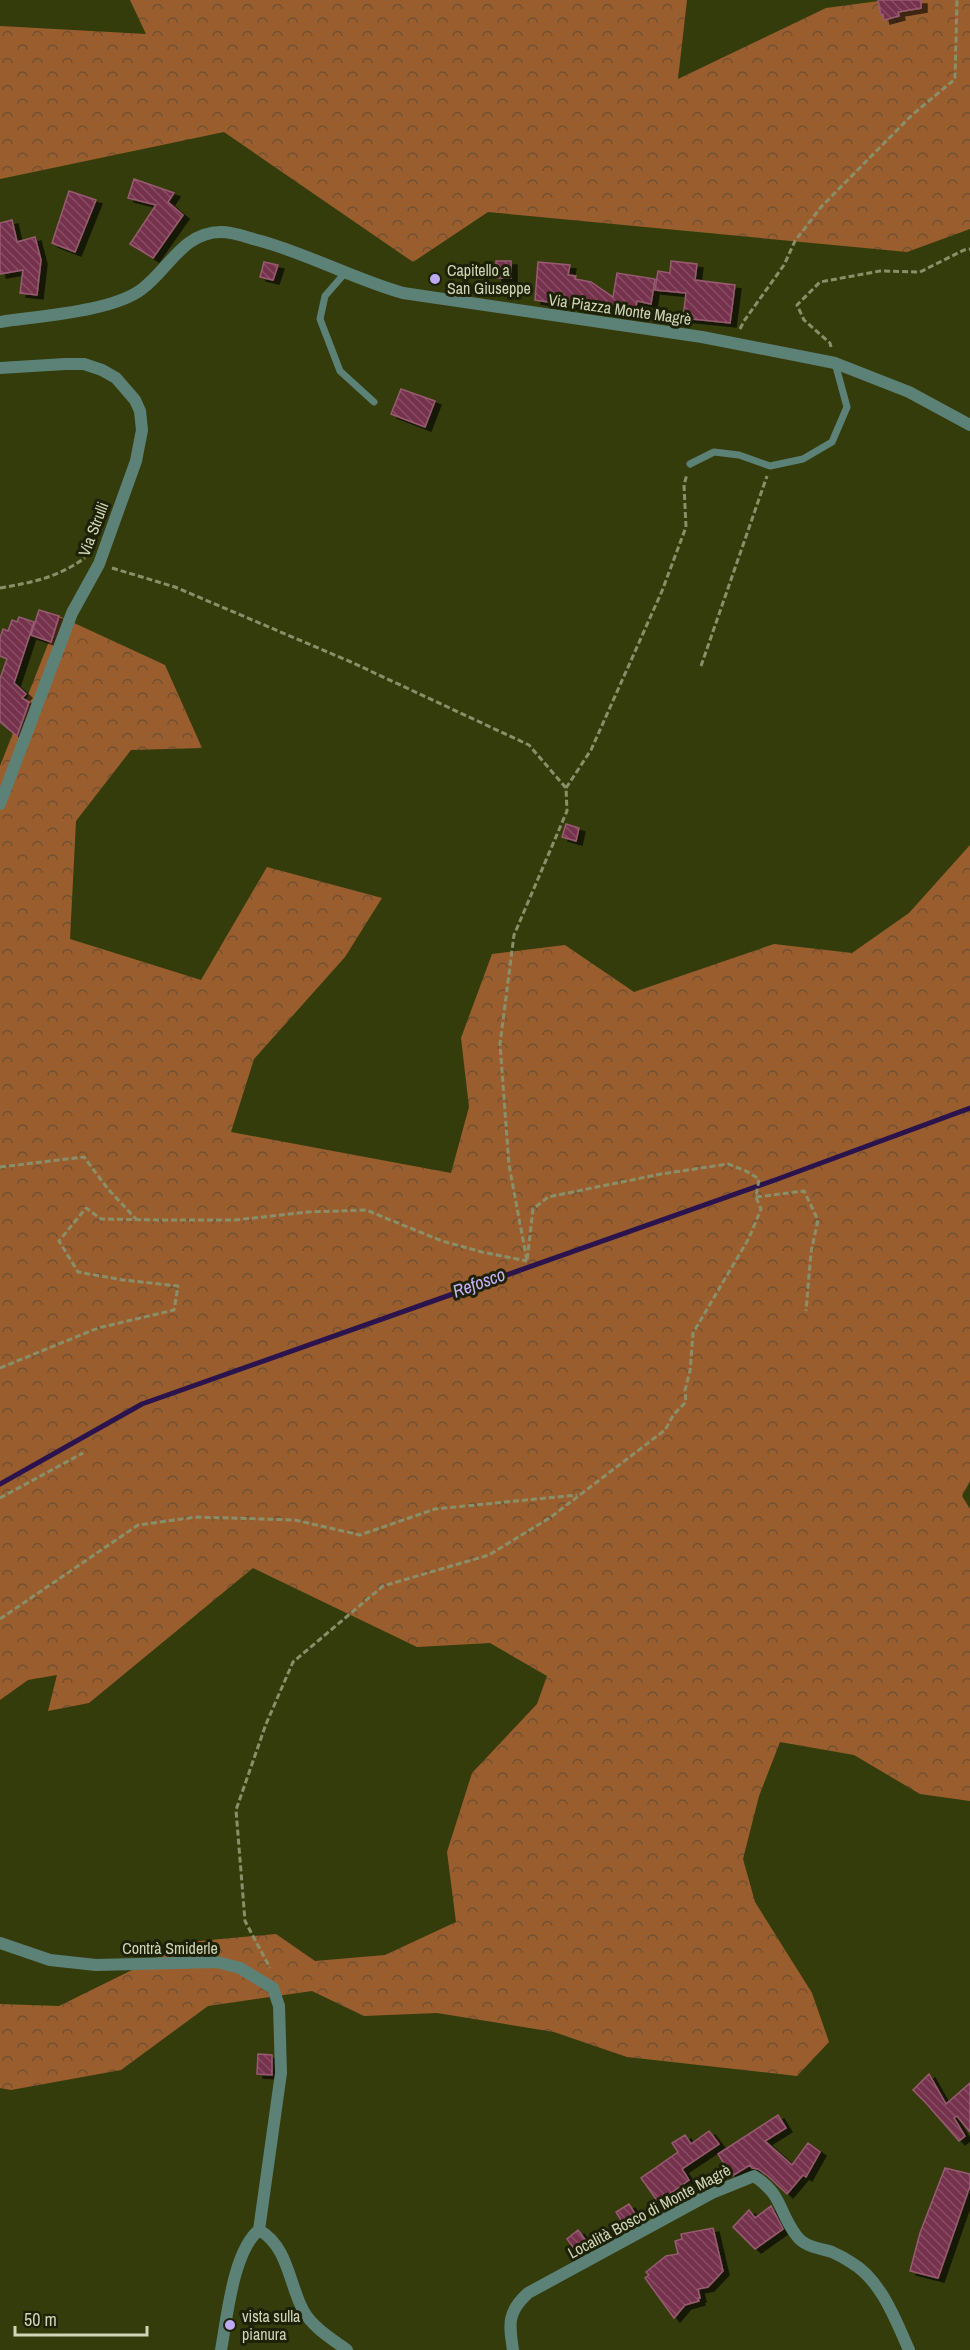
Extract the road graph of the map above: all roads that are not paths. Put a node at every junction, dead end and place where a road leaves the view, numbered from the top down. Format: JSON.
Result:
{"nodes":[{"id":1,"x":345,"y":273,"type":"junction"},
{"id":2,"x":0,"y":322,"type":"edge"},
{"id":3,"x":835,"y":363,"type":"junction"},
{"id":4,"x":0,"y":368,"type":"edge"},
{"id":5,"x":374,"y":402,"type":"dead end"},
{"id":6,"x":970,"y":425,"type":"edge"},
{"id":7,"x":690,"y":464,"type":"road end"},
{"id":8,"x":0,"y":804,"type":"edge"},
{"id":9,"x":0,"y":1943,"type":"edge"},
{"id":10,"x":260,"y":2230,"type":"junction"},
{"id":11,"x":220,"y":2350,"type":"edge"},
{"id":12,"x":347,"y":2350,"type":"edge"},
{"id":13,"x":513,"y":2350,"type":"edge"},
{"id":14,"x":909,"y":2350,"type":"edge"}],
"edges":[{"from":1,"to":2,"type":"street","name":"Via Piazza Monte Magrè"},
{"from":1,"to":3,"type":"street","name":"Via Piazza Monte Magrè"},
{"from":1,"to":5,"type":"lane"},
{"from":3,"to":6,"type":"street","name":"Via Piazza Monte Magrè"},
{"from":3,"to":7,"type":"lane"},
{"from":4,"to":8,"type":"street","name":"Via Strulli"},
{"from":9,"to":10,"type":"street","name":"Contrà Smiderle"},
{"from":10,"to":11,"type":"street"},
{"from":10,"to":12,"type":"street"},
{"from":13,"to":14,"type":"street","name":"Località Bosco di Monte Magrè"}]}
